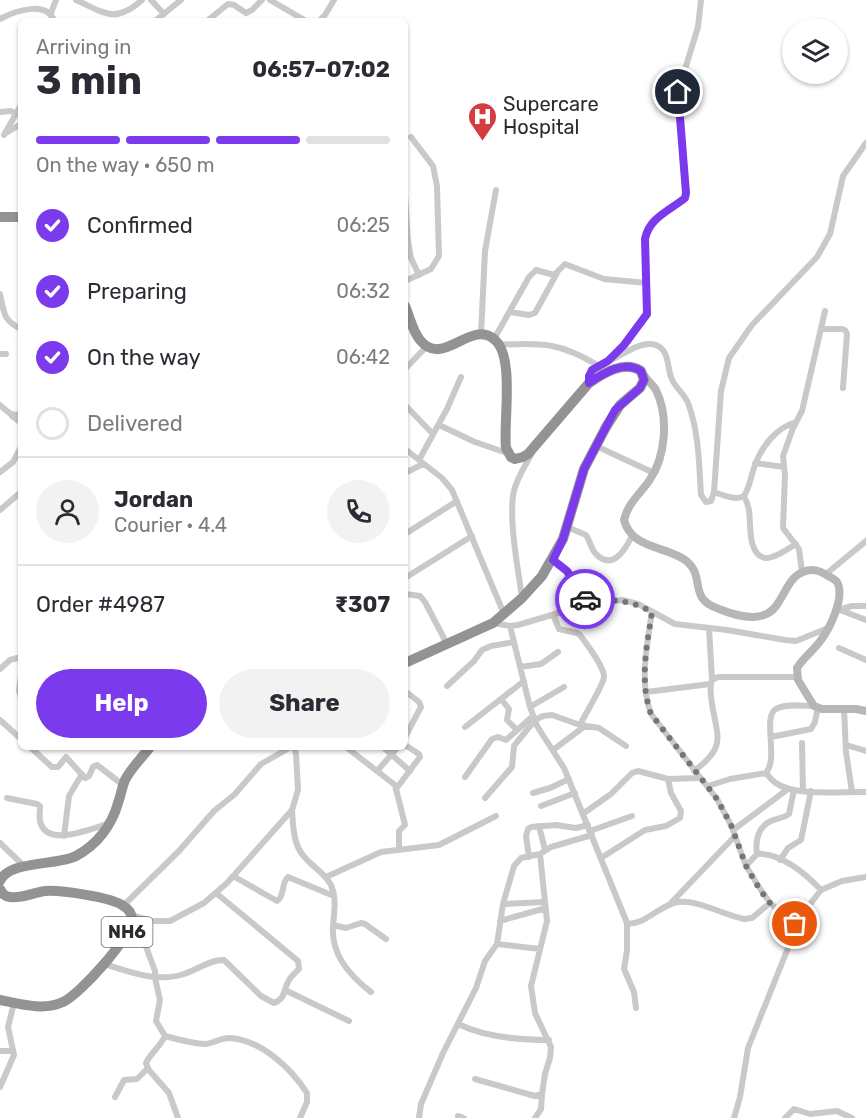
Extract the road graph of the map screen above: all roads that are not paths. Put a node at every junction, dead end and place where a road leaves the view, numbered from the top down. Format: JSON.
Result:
{"nodes":[{"id":1,"x":57,"y":0,"type":"edge"},
{"id":2,"x":76,"y":0,"type":"edge"},
{"id":3,"x":142,"y":0,"type":"edge"},
{"id":4,"x":152,"y":0,"type":"edge"},
{"id":5,"x":181,"y":0,"type":"edge"},
{"id":6,"x":262,"y":0,"type":"edge"},
{"id":7,"x":270,"y":0,"type":"edge"},
{"id":8,"x":334,"y":0,"type":"edge"},
{"id":9,"x":710,"y":0,"type":"edge"},
{"id":10,"x":701,"y":3,"type":"edge"},
{"id":11,"x":51,"y":12,"type":"junction"},
{"id":12,"x":164,"y":14,"type":"junction"},
{"id":13,"x":53,"y":18,"type":"edge"},
{"id":14,"x":159,"y":18,"type":"edge"},
{"id":15,"x":211,"y":18,"type":"edge"},
{"id":16,"x":301,"y":18,"type":"edge"},
{"id":17,"x":322,"y":18,"type":"edge"},
{"id":18,"x":0,"y":19,"type":"edge"},
{"id":19,"x":18,"y":110,"type":"edge"},
{"id":20,"x":0,"y":112,"type":"edge"},
{"id":21,"x":16,"y":114,"type":"junction"},
{"id":22,"x":18,"y":126,"type":"edge"},
{"id":23,"x":2,"y":136,"type":"edge"},
{"id":24,"x":411,"y":137,"type":"dead end"},
{"id":25,"x":866,"y":143,"type":"edge"},
{"id":26,"x":496,"y":190,"type":"dead end"},
{"id":27,"x":0,"y":217,"type":"edge"},
{"id":28,"x":18,"y":217,"type":"edge"},
{"id":29,"x":408,"y":238,"type":"edge"},
{"id":30,"x":557,"y":273,"type":"junction"},
{"id":31,"x":419,"y":275,"type":"junction"},
{"id":32,"x":408,"y":280,"type":"edge"},
{"id":33,"x":647,"y":282,"type":"junction"},
{"id":34,"x":0,"y":294,"type":"edge"},
{"id":35,"x":825,"y":311,"type":"dead end"},
{"id":36,"x":510,"y":312,"type":"junction"},
{"id":37,"x":408,"y":313,"type":"edge"},
{"id":38,"x":18,"y":326,"type":"edge"},
{"id":39,"x":821,"y":329,"type":"junction"},
{"id":40,"x":482,"y":334,"type":"junction"},
{"id":41,"x":497,"y":342,"type":"junction"},
{"id":42,"x":428,"y":346,"type":"junction"},
{"id":43,"x":608,"y":361,"type":"junction"},
{"id":44,"x":408,"y":366,"type":"edge"},
{"id":45,"x":599,"y":366,"type":"junction"},
{"id":46,"x":644,"y":375,"type":"junction"},
{"id":47,"x":460,"y":377,"type":"dead end"},
{"id":48,"x":589,"y":383,"type":"junction"},
{"id":49,"x":843,"y":388,"type":"dead end"},
{"id":50,"x":0,"y":405,"type":"edge"},
{"id":51,"x":408,"y":408,"type":"edge"},
{"id":52,"x":12,"y":415,"type":"junction"},
{"id":53,"x":18,"y":415,"type":"edge"},
{"id":54,"x":18,"y":420,"type":"edge"},
{"id":55,"x":796,"y":422,"type":"junction"},
{"id":56,"x":439,"y":424,"type":"junction"},
{"id":57,"x":433,"y":434,"type":"junction"},
{"id":58,"x":535,"y":446,"type":"junction"},
{"id":59,"x":596,"y":446,"type":"junction"},
{"id":60,"x":408,"y":451,"type":"edge"},
{"id":61,"x":18,"y":453,"type":"edge"},
{"id":62,"x":508,"y":453,"type":"junction"},
{"id":63,"x":421,"y":462,"type":"junction"},
{"id":64,"x":755,"y":463,"type":"junction"},
{"id":65,"x":784,"y":467,"type":"junction"},
{"id":66,"x":408,"y":470,"type":"edge"},
{"id":67,"x":0,"y":472,"type":"edge"},
{"id":68,"x":654,"y":473,"type":"junction"},
{"id":69,"x":714,"y":492,"type":"junction"},
{"id":70,"x":18,"y":495,"type":"edge"},
{"id":71,"x":744,"y":496,"type":"junction"},
{"id":72,"x":457,"y":501,"type":"junction"},
{"id":73,"x":0,"y":510,"type":"edge"},
{"id":74,"x":567,"y":527,"type":"junction"},
{"id":75,"x":408,"y":532,"type":"edge"},
{"id":76,"x":472,"y":536,"type":"junction"},
{"id":77,"x":632,"y":536,"type":"junction"},
{"id":78,"x":866,"y":541,"type":"edge"},
{"id":79,"x":796,"y":544,"type":"junction"},
{"id":80,"x":553,"y":560,"type":"junction"},
{"id":81,"x":802,"y":572,"type":"junction"},
{"id":82,"x":826,"y":574,"type":"junction"},
{"id":83,"x":408,"y":576,"type":"edge"},
{"id":84,"x":408,"y":594,"type":"edge"},
{"id":85,"x":522,"y":598,"type":"junction"},
{"id":86,"x":589,"y":604,"type":"junction"},
{"id":87,"x":866,"y":606,"type":"edge"},
{"id":88,"x":837,"y":610,"type":"junction"},
{"id":89,"x":652,"y":612,"type":"junction"},
{"id":90,"x":504,"y":614,"type":"junction"},
{"id":91,"x":553,"y":615,"type":"junction"},
{"id":92,"x":866,"y":620,"type":"edge"},
{"id":93,"x":493,"y":623,"type":"junction"},
{"id":94,"x":510,"y":626,"type":"junction"},
{"id":95,"x":709,"y":628,"type":"junction"},
{"id":96,"x":829,"y":628,"type":"junction"},
{"id":97,"x":514,"y":642,"type":"junction"},
{"id":98,"x":447,"y":644,"type":"junction"},
{"id":99,"x":838,"y":648,"type":"dead end"},
{"id":100,"x":558,"y":652,"type":"dead end"},
{"id":101,"x":18,"y":658,"type":"edge"},
{"id":102,"x":866,"y":660,"type":"edge"},
{"id":103,"x":408,"y":662,"type":"edge"},
{"id":104,"x":520,"y":667,"type":"junction"},
{"id":105,"x":0,"y":669,"type":"edge"},
{"id":106,"x":797,"y":677,"type":"junction"},
{"id":107,"x":524,"y":681,"type":"junction"},
{"id":108,"x":711,"y":682,"type":"junction"},
{"id":109,"x":447,"y":686,"type":"dead end"},
{"id":110,"x":564,"y":687,"type":"dead end"},
{"id":111,"x":646,"y":692,"type":"junction"},
{"id":112,"x":408,"y":693,"type":"edge"},
{"id":113,"x":501,"y":699,"type":"junction"},
{"id":114,"x":530,"y":707,"type":"junction"},
{"id":115,"x":816,"y":707,"type":"junction"},
{"id":116,"x":844,"y":709,"type":"junction"},
{"id":117,"x":866,"y":711,"type":"edge"},
{"id":118,"x":534,"y":718,"type":"junction"},
{"id":119,"x":0,"y":720,"type":"edge"},
{"id":120,"x":583,"y":725,"type":"junction"},
{"id":121,"x":465,"y":727,"type":"dead end"},
{"id":122,"x":518,"y":730,"type":"junction"},
{"id":123,"x":408,"y":731,"type":"edge"},
{"id":124,"x":18,"y":736,"type":"edge"},
{"id":125,"x":771,"y":737,"type":"junction"},
{"id":126,"x":802,"y":743,"type":"dead end"},
{"id":127,"x":846,"y":746,"type":"junction"},
{"id":128,"x":408,"y":747,"type":"edge"},
{"id":129,"x":626,"y":747,"type":"dead end"},
{"id":130,"x":33,"y":750,"type":"edge"},
{"id":131,"x":145,"y":750,"type":"edge"},
{"id":132,"x":287,"y":750,"type":"edge"},
{"id":133,"x":292,"y":750,"type":"edge"},
{"id":134,"x":350,"y":750,"type":"edge"},
{"id":135,"x":386,"y":750,"type":"edge"},
{"id":136,"x":396,"y":750,"type":"edge"},
{"id":137,"x":553,"y":750,"type":"junction"},
{"id":138,"x":866,"y":751,"type":"edge"},
{"id":139,"x":392,"y":755,"type":"junction"},
{"id":140,"x":378,"y":770,"type":"junction"},
{"id":141,"x":410,"y":771,"type":"junction"},
{"id":142,"x":694,"y":771,"type":"junction"},
{"id":143,"x":766,"y":773,"type":"junction"},
{"id":144,"x":81,"y":774,"type":"junction"},
{"id":145,"x":465,"y":777,"type":"dead end"},
{"id":146,"x":668,"y":778,"type":"junction"},
{"id":147,"x":699,"y":778,"type":"junction"},
{"id":148,"x":569,"y":779,"type":"junction"},
{"id":149,"x":123,"y":784,"type":"junction"},
{"id":150,"x":708,"y":786,"type":"junction"},
{"id":151,"x":396,"y":789,"type":"junction"},
{"id":152,"x":791,"y":789,"type":"junction"},
{"id":153,"x":803,"y":791,"type":"junction"},
{"id":154,"x":810,"y":791,"type":"junction"},
{"id":155,"x":575,"y":792,"type":"junction"},
{"id":156,"x":852,"y":792,"type":"junction"},
{"id":157,"x":866,"y":792,"type":"edge"},
{"id":158,"x":533,"y":793,"type":"dead end"},
{"id":159,"x":7,"y":798,"type":"dead end"},
{"id":160,"x":485,"y":798,"type":"dead end"},
{"id":161,"x":541,"y":806,"type":"dead end"},
{"id":162,"x":291,"y":810,"type":"junction"},
{"id":163,"x":584,"y":813,"type":"junction"},
{"id":164,"x":496,"y":816,"type":"dead end"},
{"id":165,"x":632,"y":816,"type":"dead end"},
{"id":166,"x":111,"y":823,"type":"junction"},
{"id":167,"x":539,"y":826,"type":"junction"},
{"id":168,"x":590,"y":830,"type":"junction"},
{"id":169,"x":734,"y":833,"type":"junction"},
{"id":170,"x":64,"y":836,"type":"junction"},
{"id":171,"x":0,"y":843,"type":"edge"},
{"id":172,"x":399,"y":850,"type":"junction"},
{"id":173,"x":543,"y":852,"type":"junction"},
{"id":174,"x":757,"y":854,"type":"junction"},
{"id":175,"x":529,"y":857,"type":"junction"},
{"id":176,"x":601,"y":858,"type":"junction"},
{"id":177,"x":780,"y":860,"type":"junction"},
{"id":178,"x":25,"y":866,"type":"junction"},
{"id":179,"x":746,"y":866,"type":"junction"},
{"id":180,"x":233,"y":876,"type":"junction"},
{"id":181,"x":326,"y":877,"type":"junction"},
{"id":182,"x":866,"y":877,"type":"edge"},
{"id":183,"x":0,"y":881,"type":"edge"},
{"id":184,"x":0,"y":889,"type":"edge"},
{"id":185,"x":821,"y":890,"type":"junction"},
{"id":186,"x":216,"y":893,"type":"junction"},
{"id":187,"x":334,"y":896,"type":"junction"},
{"id":188,"x":503,"y":903,"type":"junction"},
{"id":189,"x":671,"y":903,"type":"junction"},
{"id":190,"x":770,"y":903,"type":"junction"},
{"id":191,"x":546,"y":905,"type":"junction"},
{"id":192,"x":123,"y":906,"type":"junction"},
{"id":193,"x":131,"y":915,"type":"junction"},
{"id":194,"x":500,"y":921,"type":"junction"},
{"id":195,"x":627,"y":923,"type":"junction"},
{"id":196,"x":795,"y":924,"type":"junction"},
{"id":197,"x":333,"y":925,"type":"junction"},
{"id":198,"x":128,"y":931,"type":"junction"},
{"id":199,"x":386,"y":939,"type":"dead end"},
{"id":200,"x":497,"y":944,"type":"junction"},
{"id":201,"x":540,"y":949,"type":"junction"},
{"id":202,"x":104,"y":964,"type":"junction"},
{"id":203,"x":155,"y":978,"type":"junction"},
{"id":204,"x":286,"y":990,"type":"junction"},
{"id":205,"x":371,"y":992,"type":"dead end"},
{"id":206,"x":0,"y":1000,"type":"edge"},
{"id":207,"x":14,"y":1003,"type":"junction"},
{"id":208,"x":636,"y":1008,"type":"dead end"},
{"id":209,"x":349,"y":1021,"type":"dead end"},
{"id":210,"x":458,"y":1024,"type":"junction"},
{"id":211,"x":165,"y":1036,"type":"junction"},
{"id":212,"x":549,"y":1040,"type":"junction"},
{"id":213,"x":0,"y":1051,"type":"edge"},
{"id":214,"x":13,"y":1051,"type":"junction"},
{"id":215,"x":148,"y":1068,"type":"junction"},
{"id":216,"x":475,"y":1079,"type":"dead end"},
{"id":217,"x":0,"y":1086,"type":"edge"},
{"id":218,"x":542,"y":1094,"type":"junction"},
{"id":219,"x":115,"y":1097,"type":"dead end"},
{"id":220,"x":178,"y":1118,"type":"edge"},
{"id":221,"x":300,"y":1118,"type":"edge"},
{"id":222,"x":419,"y":1118,"type":"edge"},
{"id":223,"x":535,"y":1118,"type":"edge"},
{"id":224,"x":734,"y":1118,"type":"edge"},
{"id":225,"x":785,"y":1118,"type":"edge"},
{"id":226,"x":852,"y":1118,"type":"edge"}],
"edges":[{"from":1,"to":11,"type":"street"},
{"from":2,"to":3,"type":"street"},
{"from":4,"to":12,"type":"street"},
{"from":5,"to":12,"type":"street"},
{"from":6,"to":15,"type":"street"},
{"from":7,"to":16,"type":"street"},
{"from":8,"to":17,"type":"street"},
{"from":9,"to":10,"type":"street"},
{"from":10,"to":33,"type":"street"},
{"from":11,"to":13,"type":"street"},
{"from":11,"to":18,"type":"street"},
{"from":12,"to":14,"type":"street"},
{"from":19,"to":21,"type":"street"},
{"from":20,"to":21,"type":"street"},
{"from":21,"to":23,"type":"street"},
{"from":22,"to":23,"type":"street"},
{"from":24,"to":31,"type":"street"},
{"from":25,"to":69,"type":"street"},
{"from":26,"to":40,"type":"street"},
{"from":27,"to":28,"type":"highway"},
{"from":29,"to":31,"type":"street"},
{"from":30,"to":33,"type":"street"},
{"from":30,"to":36,"type":"street"},
{"from":30,"to":36,"type":"street"},
{"from":31,"to":32,"type":"street"},
{"from":33,"to":43,"type":"street"},
{"from":34,"to":38,"type":"street"},
{"from":35,"to":39,"type":"street"},
{"from":36,"to":41,"type":"street"},
{"from":37,"to":42,"type":"highway"},
{"from":39,"to":49,"type":"street"},
{"from":39,"to":55,"type":"street"},
{"from":40,"to":41,"type":"highway"},
{"from":40,"to":42,"type":"highway"},
{"from":41,"to":45,"type":"street"},
{"from":41,"to":62,"type":"highway"},
{"from":42,"to":44,"type":"street"},
{"from":43,"to":45,"type":"street"},
{"from":43,"to":69,"type":"street"},
{"from":45,"to":48,"type":"street"},
{"from":46,"to":48,"type":"highway"},
{"from":46,"to":59,"type":"highway"},
{"from":46,"to":68,"type":"street"},
{"from":47,"to":56,"type":"street"},
{"from":48,"to":58,"type":"highway"},
{"from":50,"to":52,"type":"street"},
{"from":51,"to":57,"type":"street"},
{"from":52,"to":53,"type":"street"},
{"from":52,"to":54,"type":"street"},
{"from":55,"to":64,"type":"street"},
{"from":55,"to":65,"type":"street"},
{"from":56,"to":57,"type":"street"},
{"from":56,"to":62,"type":"street"},
{"from":57,"to":63,"type":"street"},
{"from":58,"to":62,"type":"highway"},
{"from":58,"to":85,"type":"street"},
{"from":59,"to":68,"type":"street"},
{"from":59,"to":74,"type":"highway"},
{"from":60,"to":63,"type":"street"},
{"from":61,"to":67,"type":"street"},
{"from":63,"to":66,"type":"street"},
{"from":63,"to":72,"type":"street"},
{"from":64,"to":65,"type":"street"},
{"from":64,"to":71,"type":"street"},
{"from":65,"to":79,"type":"street"},
{"from":68,"to":77,"type":"street"},
{"from":69,"to":71,"type":"street"},
{"from":70,"to":73,"type":"street"},
{"from":71,"to":79,"type":"street"},
{"from":72,"to":75,"type":"street"},
{"from":72,"to":76,"type":"street"},
{"from":74,"to":77,"type":"street"},
{"from":74,"to":80,"type":"highway"},
{"from":76,"to":83,"type":"street"},
{"from":76,"to":90,"type":"street"},
{"from":77,"to":81,"type":"street"},
{"from":78,"to":82,"type":"street"},
{"from":79,"to":81,"type":"street"},
{"from":80,"to":85,"type":"highway"},
{"from":80,"to":86,"type":"street"},
{"from":81,"to":82,"type":"street"},
{"from":82,"to":88,"type":"street"},
{"from":84,"to":98,"type":"street"},
{"from":85,"to":90,"type":"highway"},
{"from":86,"to":89,"type":"street"},
{"from":86,"to":91,"type":"street"},
{"from":87,"to":88,"type":"street"},
{"from":88,"to":92,"type":"street"},
{"from":88,"to":96,"type":"street"},
{"from":89,"to":95,"type":"street"},
{"from":89,"to":111,"type":"street"},
{"from":90,"to":93,"type":"highway"},
{"from":91,"to":94,"type":"street"},
{"from":91,"to":120,"type":"street"},
{"from":93,"to":94,"type":"street"},
{"from":93,"to":98,"type":"highway"},
{"from":94,"to":97,"type":"street"},
{"from":95,"to":96,"type":"street"},
{"from":95,"to":108,"type":"street"},
{"from":96,"to":106,"type":"street"},
{"from":97,"to":104,"type":"street"},
{"from":97,"to":109,"type":"street"},
{"from":98,"to":103,"type":"highway"},
{"from":99,"to":102,"type":"street"},
{"from":100,"to":104,"type":"street"},
{"from":101,"to":105,"type":"street"},
{"from":104,"to":107,"type":"street"},
{"from":106,"to":108,"type":"street"},
{"from":106,"to":115,"type":"street"},
{"from":107,"to":113,"type":"street"},
{"from":107,"to":114,"type":"street"},
{"from":108,"to":111,"type":"street"},
{"from":108,"to":142,"type":"street"},
{"from":110,"to":114,"type":"street"},
{"from":111,"to":142,"type":"street"},
{"from":112,"to":123,"type":"street"},
{"from":113,"to":121,"type":"street"},
{"from":113,"to":122,"type":"street"},
{"from":114,"to":118,"type":"street"},
{"from":115,"to":116,"type":"street"},
{"from":115,"to":125,"type":"street"},
{"from":115,"to":125,"type":"street"},
{"from":116,"to":117,"type":"street"},
{"from":116,"to":127,"type":"street"},
{"from":118,"to":120,"type":"street"},
{"from":118,"to":122,"type":"street"},
{"from":118,"to":137,"type":"street"},
{"from":118,"to":160,"type":"street"},
{"from":119,"to":124,"type":"street"},
{"from":120,"to":129,"type":"street"},
{"from":120,"to":137,"type":"street"},
{"from":122,"to":145,"type":"street"},
{"from":125,"to":143,"type":"street"},
{"from":126,"to":153,"type":"street"},
{"from":127,"to":138,"type":"street"},
{"from":127,"to":156,"type":"street"},
{"from":128,"to":141,"type":"street"},
{"from":130,"to":144,"type":"street"},
{"from":131,"to":149,"type":"highway"},
{"from":132,"to":192,"type":"street"},
{"from":133,"to":162,"type":"street"},
{"from":134,"to":140,"type":"street"},
{"from":135,"to":139,"type":"street"},
{"from":136,"to":139,"type":"street"},
{"from":137,"to":148,"type":"street"},
{"from":139,"to":140,"type":"street"},
{"from":139,"to":141,"type":"street"},
{"from":140,"to":151,"type":"street"},
{"from":141,"to":151,"type":"street"},
{"from":142,"to":147,"type":"street"},
{"from":143,"to":150,"type":"street"},
{"from":143,"to":152,"type":"street"},
{"from":144,"to":149,"type":"street"},
{"from":144,"to":170,"type":"street"},
{"from":146,"to":147,"type":"street"},
{"from":146,"to":163,"type":"street"},
{"from":146,"to":176,"type":"street"},
{"from":147,"to":150,"type":"street"},
{"from":148,"to":155,"type":"street"},
{"from":148,"to":158,"type":"street"},
{"from":149,"to":166,"type":"highway"},
{"from":150,"to":169,"type":"street"},
{"from":151,"to":172,"type":"street"},
{"from":152,"to":153,"type":"street"},
{"from":152,"to":169,"type":"street"},
{"from":152,"to":174,"type":"street"},
{"from":153,"to":154,"type":"street"},
{"from":154,"to":156,"type":"street"},
{"from":154,"to":177,"type":"street"},
{"from":155,"to":161,"type":"street"},
{"from":155,"to":163,"type":"street"},
{"from":156,"to":157,"type":"street"},
{"from":159,"to":170,"type":"street"},
{"from":162,"to":180,"type":"street"},
{"from":162,"to":181,"type":"street"},
{"from":163,"to":168,"type":"street"},
{"from":164,"to":172,"type":"street"},
{"from":165,"to":168,"type":"street"},
{"from":166,"to":170,"type":"street"},
{"from":166,"to":178,"type":"highway"},
{"from":167,"to":168,"type":"street"},
{"from":167,"to":173,"type":"street"},
{"from":167,"to":175,"type":"street"},
{"from":168,"to":173,"type":"street"},
{"from":168,"to":176,"type":"street"},
{"from":169,"to":179,"type":"street"},
{"from":169,"to":189,"type":"street"},
{"from":171,"to":178,"type":"street"},
{"from":172,"to":181,"type":"street"},
{"from":173,"to":175,"type":"street"},
{"from":173,"to":191,"type":"street"},
{"from":174,"to":177,"type":"street"},
{"from":174,"to":179,"type":"street"},
{"from":175,"to":188,"type":"street"},
{"from":176,"to":195,"type":"street"},
{"from":177,"to":185,"type":"street"},
{"from":178,"to":183,"type":"highway"},
{"from":179,"to":190,"type":"street"},
{"from":180,"to":186,"type":"street"},
{"from":180,"to":187,"type":"street"},
{"from":181,"to":187,"type":"street"},
{"from":182,"to":185,"type":"street"},
{"from":184,"to":192,"type":"highway","number":"NH6"},
{"from":185,"to":196,"type":"street"},
{"from":186,"to":193,"type":"street"},
{"from":186,"to":204,"type":"street"},
{"from":187,"to":197,"type":"street"},
{"from":188,"to":191,"type":"street"},
{"from":188,"to":194,"type":"street"},
{"from":189,"to":190,"type":"street"},
{"from":189,"to":195,"type":"street"},
{"from":190,"to":196,"type":"street"},
{"from":191,"to":194,"type":"street"},
{"from":191,"to":201,"type":"street"},
{"from":192,"to":193,"type":"highway","number":"NH6"},
{"from":193,"to":198,"type":"highway","number":"NH6"},
{"from":194,"to":200,"type":"street"},
{"from":195,"to":208,"type":"street"},
{"from":196,"to":224,"type":"street"},
{"from":197,"to":199,"type":"street"},
{"from":197,"to":205,"type":"street"},
{"from":198,"to":202,"type":"highway","number":"NH6"},
{"from":198,"to":203,"type":"street"},
{"from":200,"to":201,"type":"street"},
{"from":200,"to":210,"type":"street"},
{"from":201,"to":212,"type":"street"},
{"from":202,"to":203,"type":"street"},
{"from":202,"to":207,"type":"highway","number":"NH6"},
{"from":203,"to":204,"type":"street"},
{"from":203,"to":211,"type":"street"},
{"from":204,"to":209,"type":"street"},
{"from":206,"to":207,"type":"highway","number":"NH6"},
{"from":207,"to":214,"type":"street"},
{"from":210,"to":212,"type":"street"},
{"from":210,"to":222,"type":"street"},
{"from":211,"to":215,"type":"street"},
{"from":211,"to":221,"type":"street"},
{"from":212,"to":218,"type":"street"},
{"from":213,"to":214,"type":"street"},
{"from":214,"to":217,"type":"street"},
{"from":215,"to":219,"type":"street"},
{"from":215,"to":220,"type":"street"},
{"from":216,"to":218,"type":"street"},
{"from":218,"to":223,"type":"street"},
{"from":225,"to":226,"type":"street"}]}
